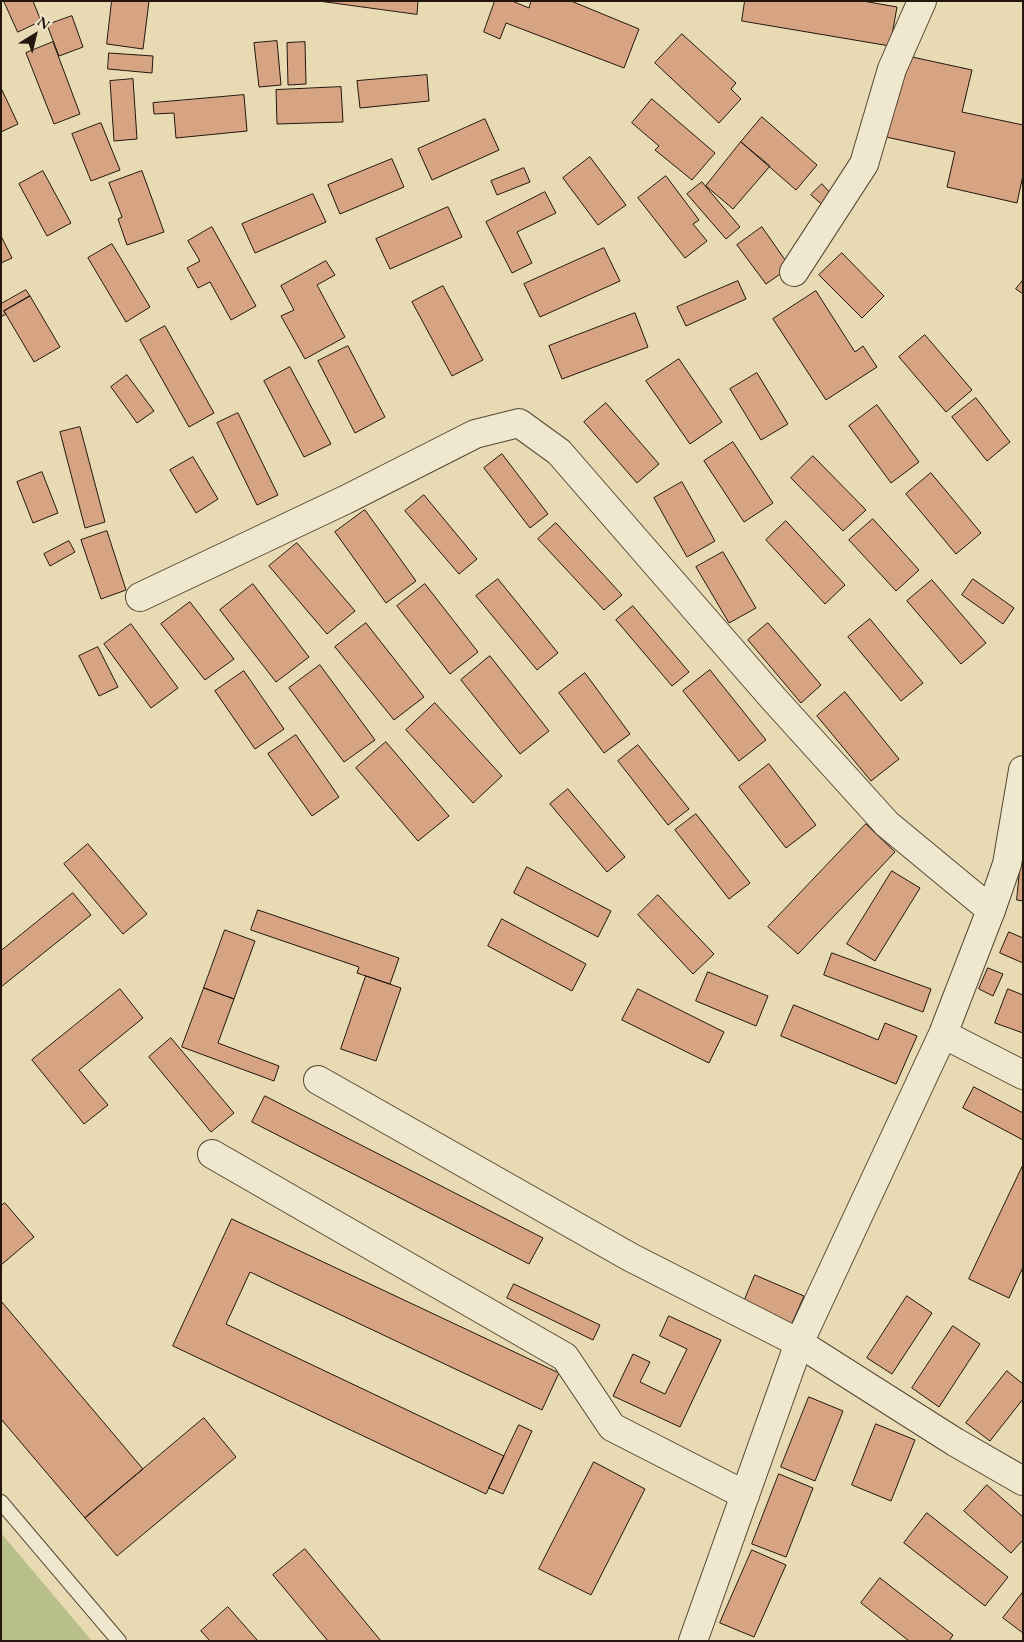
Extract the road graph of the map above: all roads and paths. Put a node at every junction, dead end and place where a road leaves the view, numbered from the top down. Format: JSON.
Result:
{"nodes":[{"id":1,"x":922,"y":1,"type":"edge"},
{"id":2,"x":794,"y":272,"type":"dead end"},
{"id":3,"x":140,"y":597,"type":"dead end"},
{"id":4,"x":1023,"y":770,"type":"edge"},
{"id":5,"x":992,"y":910,"type":"junction"},
{"id":6,"x":943,"y":1034,"type":"junction"},
{"id":7,"x":1023,"y":1075,"type":"edge"},
{"id":8,"x":318,"y":1080,"type":"dead end"},
{"id":9,"x":212,"y":1154,"type":"dead end"},
{"id":10,"x":799,"y":1343,"type":"junction"},
{"id":11,"x":1023,"y":1481,"type":"edge"},
{"id":12,"x":745,"y":1495,"type":"junction"},
{"id":13,"x":1,"y":1502,"type":"edge"},
{"id":14,"x":120,"y":1641,"type":"edge"},
{"id":15,"x":693,"y":1641,"type":"edge"}],
"edges":[{"from":1,"to":2,"type":"street"},
{"from":3,"to":5,"type":"street"},
{"from":4,"to":5,"type":"street"},
{"from":5,"to":6,"type":"street"},
{"from":6,"to":7,"type":"street"},
{"from":6,"to":10,"type":"street"},
{"from":8,"to":10,"type":"street"},
{"from":9,"to":12,"type":"street"},
{"from":10,"to":11,"type":"street"},
{"from":10,"to":12,"type":"street"},
{"from":12,"to":15,"type":"street"},
{"from":13,"to":14,"type":"lane"}]}
